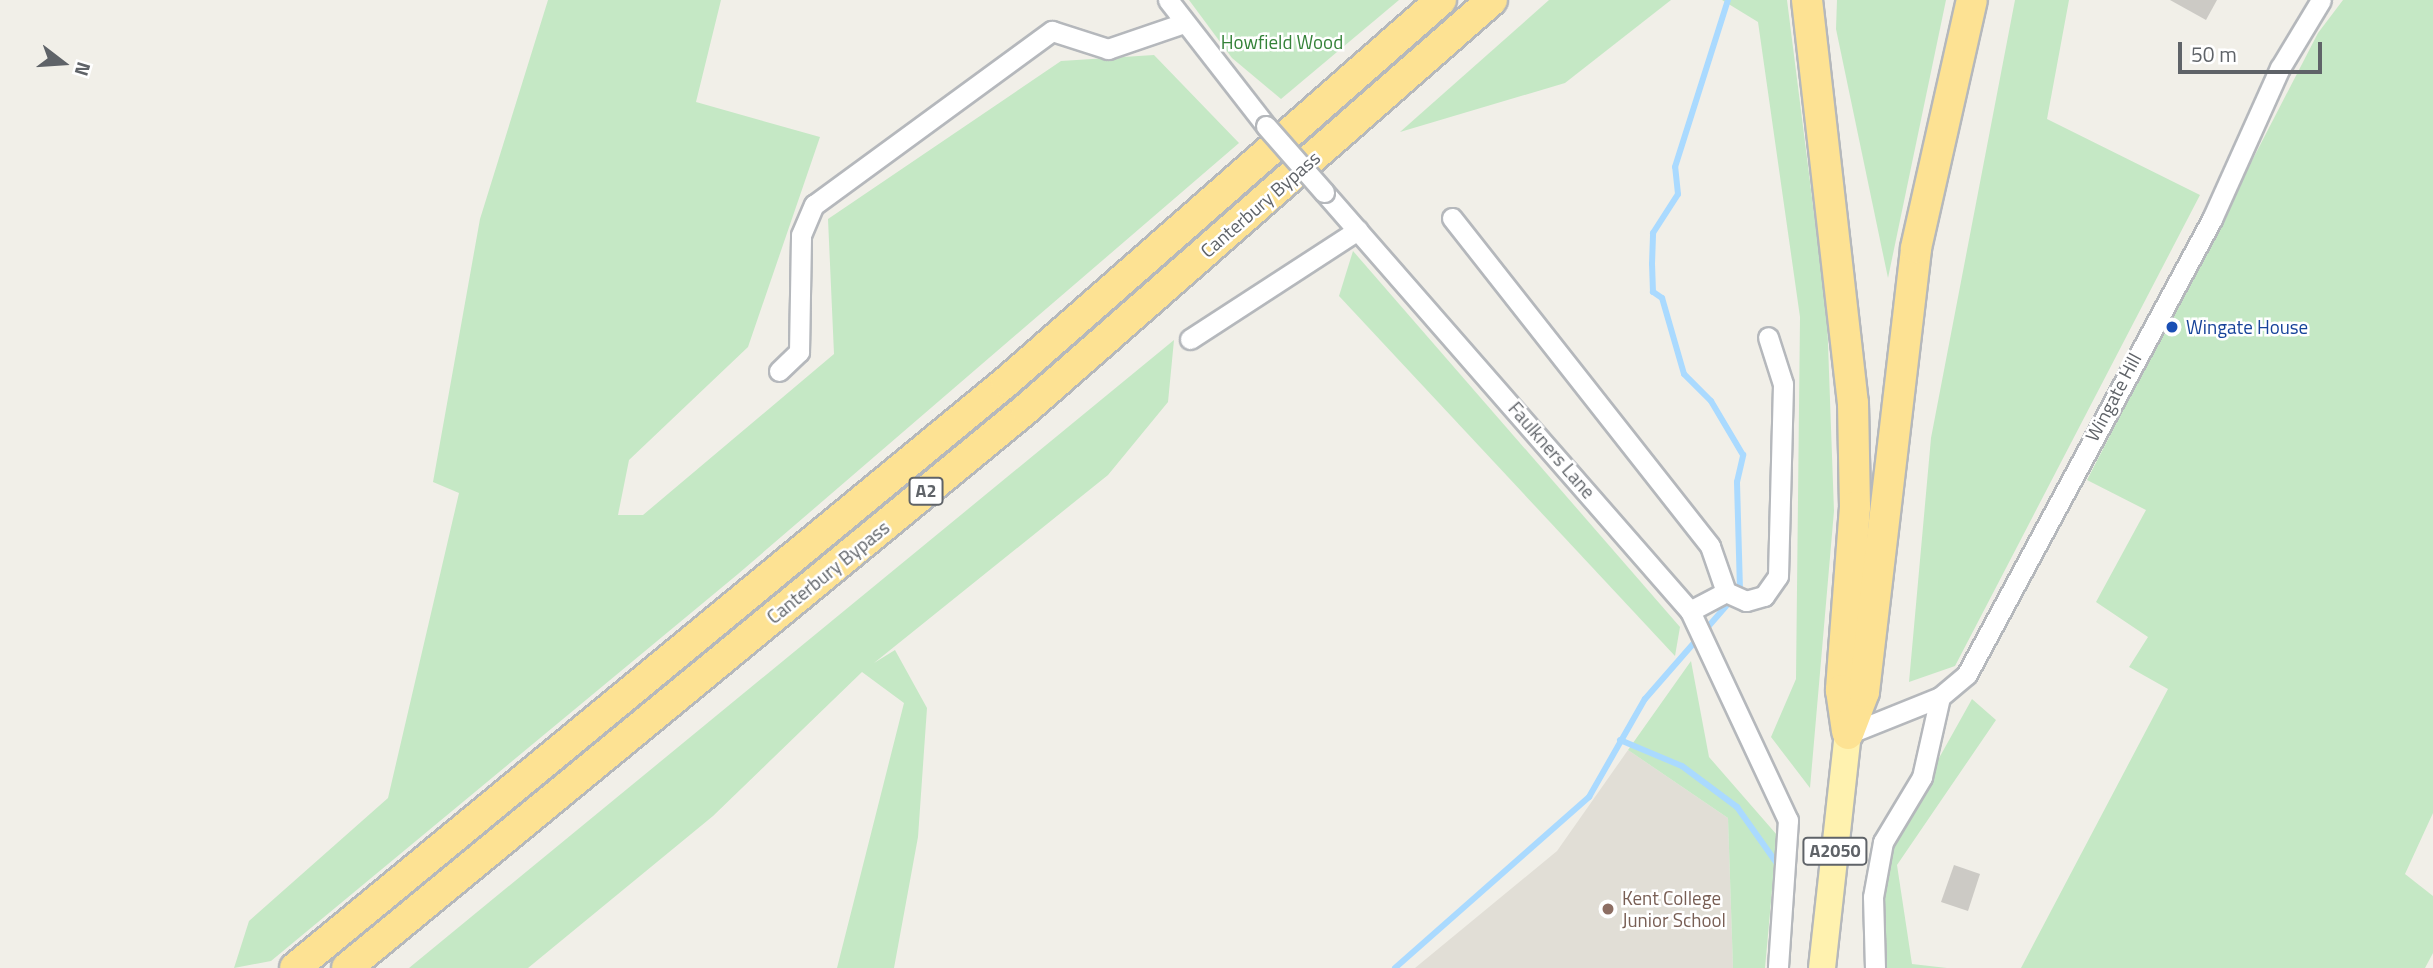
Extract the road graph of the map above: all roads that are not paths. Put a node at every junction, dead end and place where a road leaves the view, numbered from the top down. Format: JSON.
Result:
{"nodes":[{"id":1,"x":1168,"y":0,"type":"edge"},
{"id":2,"x":1441,"y":0,"type":"edge"},
{"id":3,"x":1492,"y":0,"type":"edge"},
{"id":4,"x":1807,"y":0,"type":"edge"},
{"id":5,"x":1972,"y":0,"type":"edge"},
{"id":6,"x":2321,"y":0,"type":"edge"},
{"id":7,"x":1184,"y":23,"type":"junction"},
{"id":8,"x":1452,"y":218,"type":"dead end"},
{"id":9,"x":1358,"y":230,"type":"junction"},
{"id":10,"x":1768,"y":337,"type":"dead end"},
{"id":11,"x":1190,"y":340,"type":"dead end"},
{"id":12,"x":779,"y":371,"type":"dead end"},
{"id":13,"x":1731,"y":595,"type":"junction"},
{"id":14,"x":1693,"y":618,"type":"junction"},
{"id":15,"x":1940,"y":697,"type":"junction"},
{"id":16,"x":1847,"y":734,"type":"junction"},
{"id":17,"x":295,"y":968,"type":"edge"},
{"id":18,"x":346,"y":968,"type":"edge"},
{"id":19,"x":1778,"y":968,"type":"edge"},
{"id":20,"x":1822,"y":968,"type":"edge"},
{"id":21,"x":1875,"y":968,"type":"edge"}],
"edges":[{"from":1,"to":7,"type":"street","name":"Faulkners Lane"},
{"from":2,"to":17,"type":"highway","name":"Canterbury Bypass","number":"A2"},
{"from":3,"to":18,"type":"highway","name":"Canterbury Bypass","number":"A2"},
{"from":4,"to":16,"type":"highway"},
{"from":5,"to":16,"type":"highway"},
{"from":6,"to":15,"type":"street","name":"Wingate Hill"},
{"from":7,"to":9,"type":"street","name":"Faulkners Lane","bridge":true},
{"from":7,"to":12,"type":"street"},
{"from":8,"to":13,"type":"street"},
{"from":9,"to":11,"type":"street"},
{"from":9,"to":14,"type":"street","name":"Faulkners Lane"},
{"from":10,"to":13,"type":"street"},
{"from":13,"to":14,"type":"street"},
{"from":14,"to":19,"type":"street","name":"Faulkners Lane"},
{"from":15,"to":16,"type":"street","name":"Wingate Hill"},
{"from":15,"to":21,"type":"street"},
{"from":16,"to":20,"type":"main road","number":"A2050"}]}
